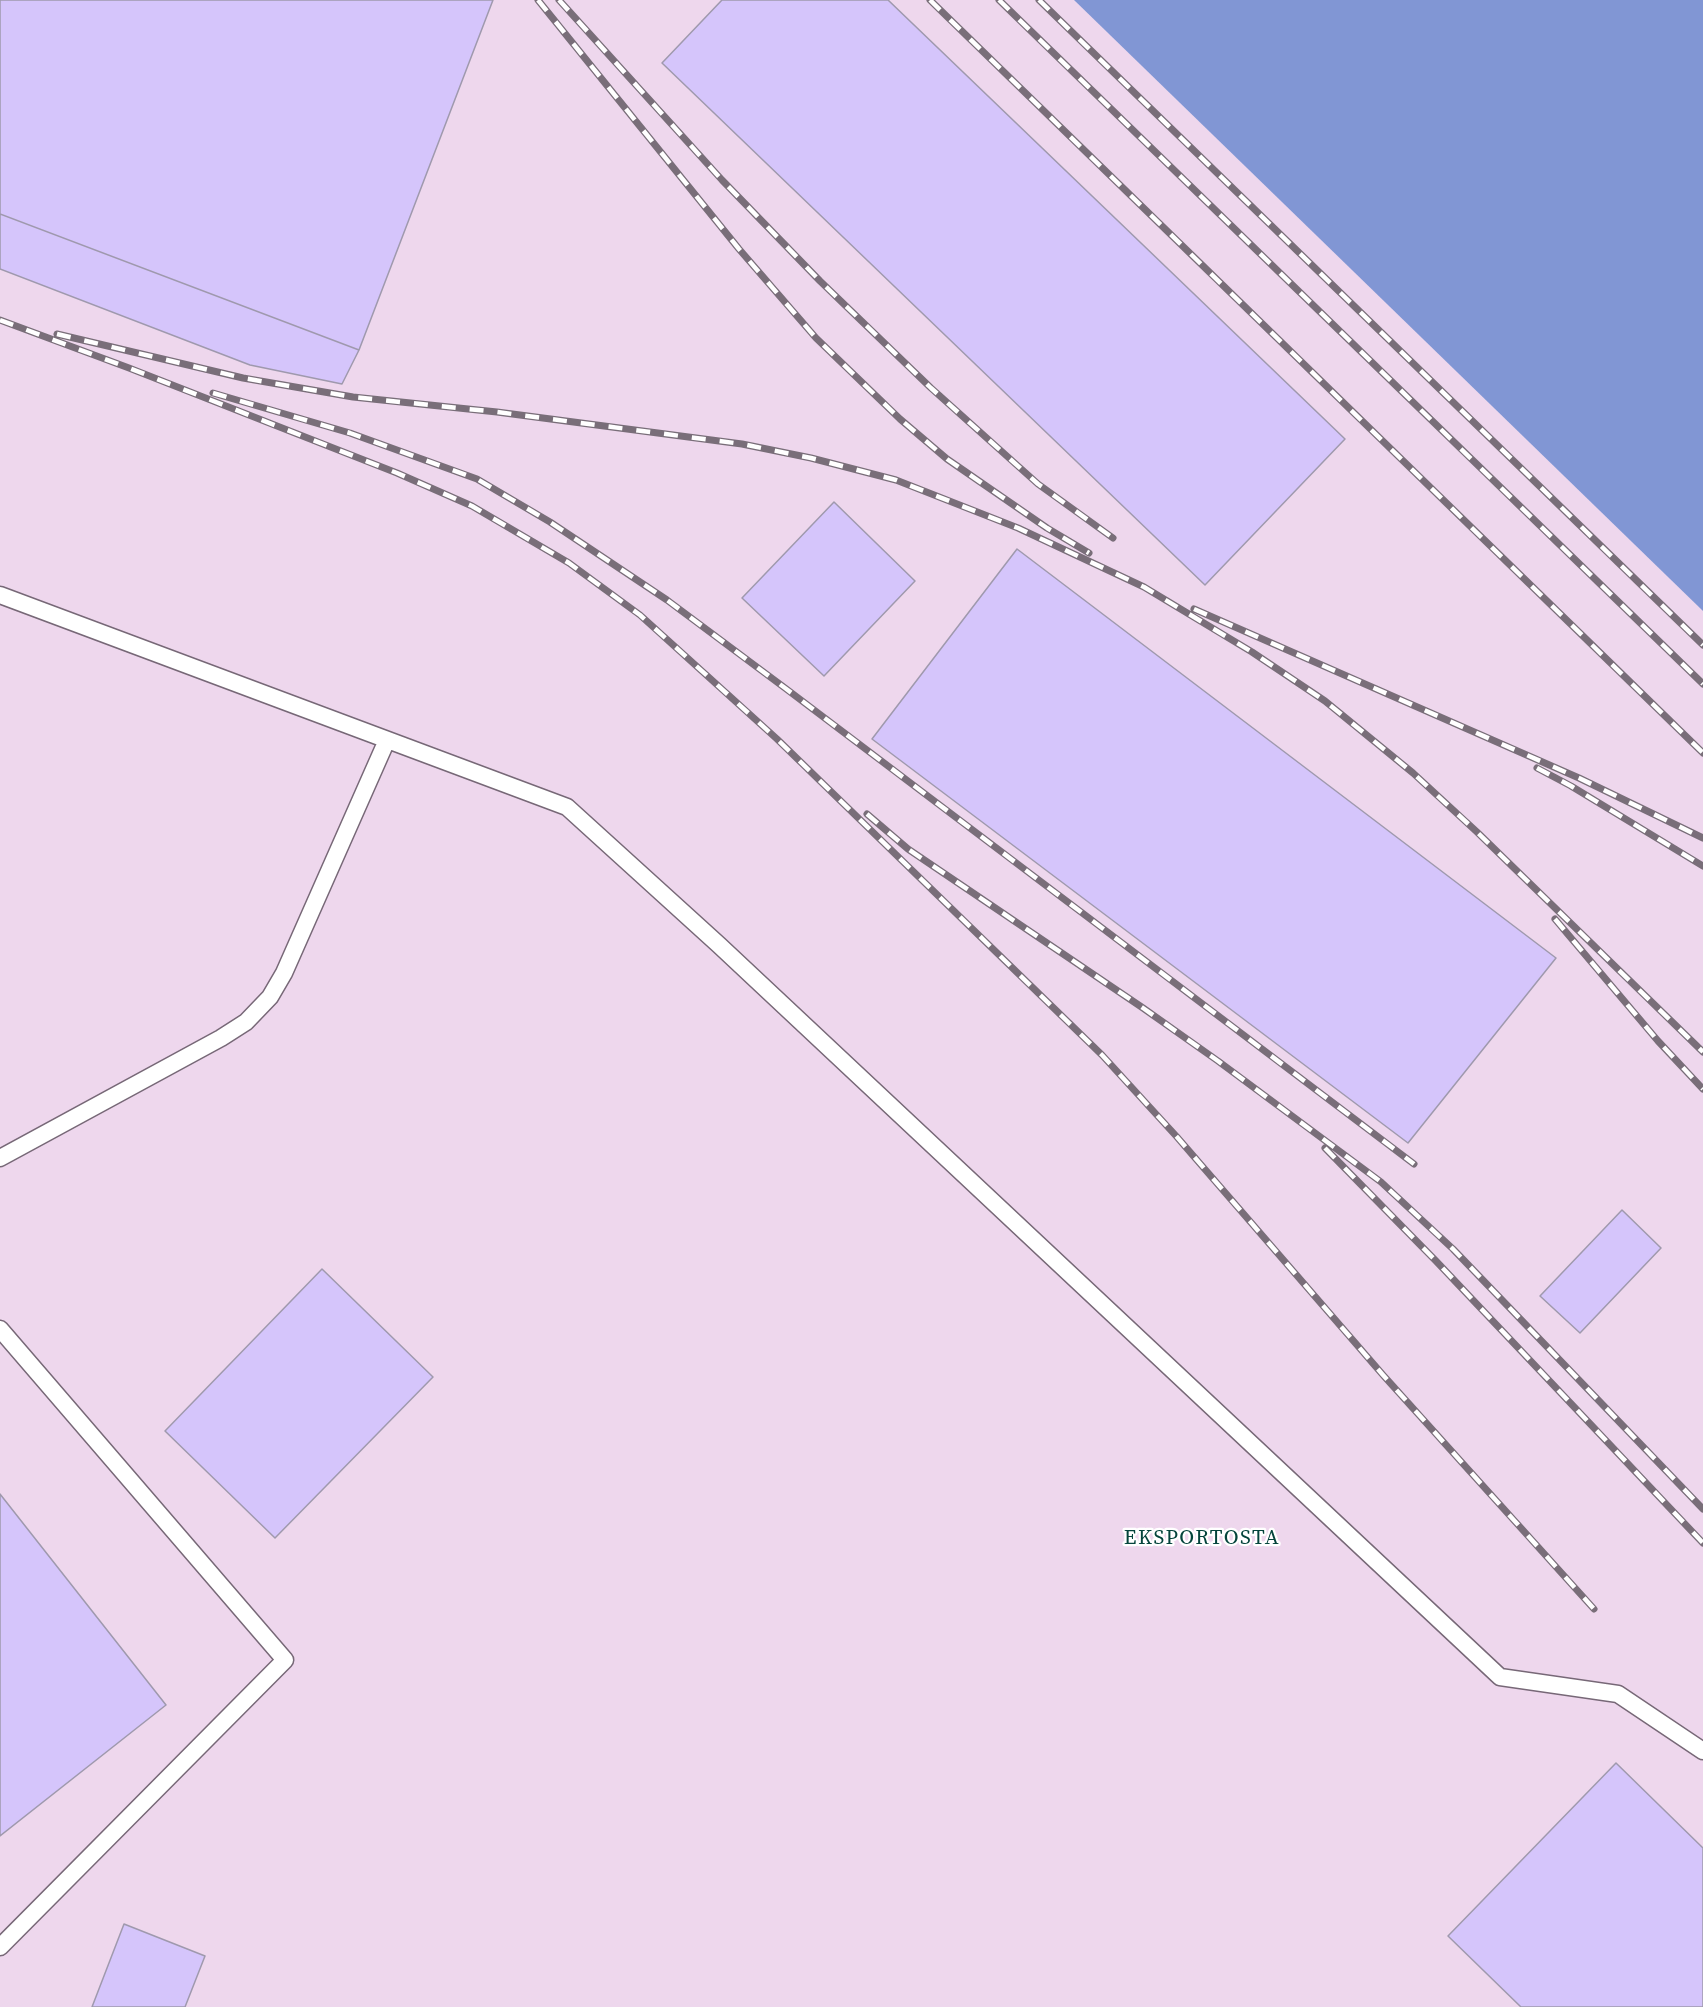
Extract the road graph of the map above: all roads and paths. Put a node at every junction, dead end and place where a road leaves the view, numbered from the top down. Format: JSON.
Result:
{"nodes":[{"id":1,"x":0,"y":595,"type":"edge"},
{"id":2,"x":387,"y":740,"type":"junction"},
{"id":3,"x":0,"y":1158,"type":"edge"},
{"id":4,"x":0,"y":1329,"type":"edge"},
{"id":5,"x":1703,"y":1751,"type":"edge"},
{"id":6,"x":0,"y":1947,"type":"edge"}],
"edges":[{"from":1,"to":2,"type":"lane"},
{"from":2,"to":3,"type":"lane"},
{"from":2,"to":5,"type":"lane"},
{"from":4,"to":6,"type":"lane"}]}
